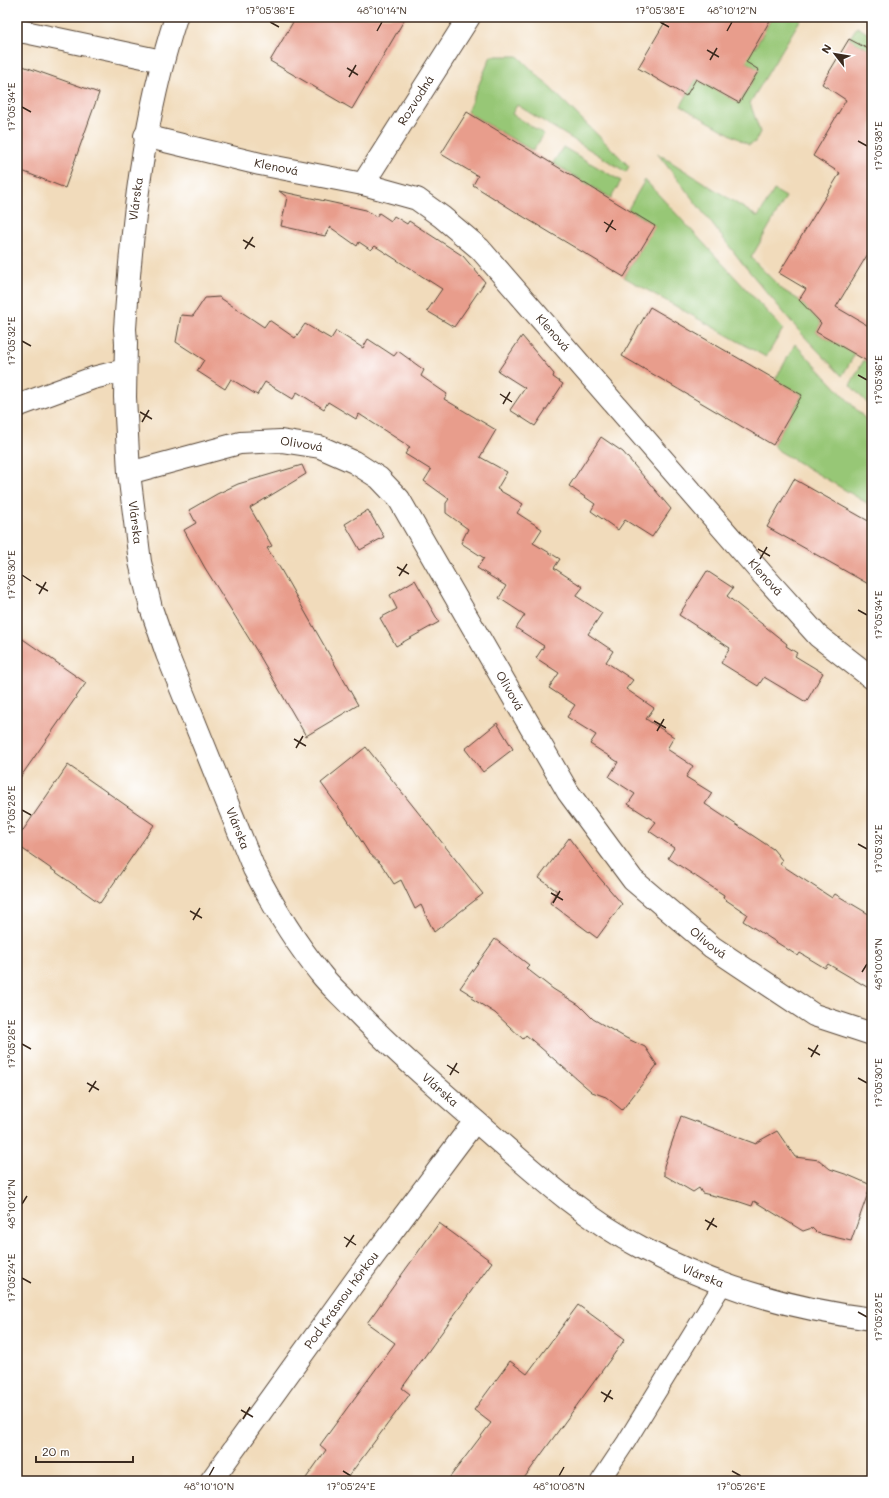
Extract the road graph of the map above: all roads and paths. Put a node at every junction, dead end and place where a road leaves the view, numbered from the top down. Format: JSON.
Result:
{"nodes":[{"id":1,"x":176,"y":17,"type":"edge"},
{"id":2,"x":469,"y":17,"type":"edge"},
{"id":3,"x":17,"y":32,"type":"edge"},
{"id":4,"x":162,"y":61,"type":"junction"},
{"id":5,"x":146,"y":136,"type":"junction"},
{"id":6,"x":363,"y":184,"type":"junction"},
{"id":7,"x":125,"y":370,"type":"junction"},
{"id":8,"x":17,"y":406,"type":"edge"},
{"id":9,"x":129,"y":473,"type":"junction"},
{"id":10,"x":872,"y":678,"type":"edge"},
{"id":11,"x":872,"y":1034,"type":"edge"},
{"id":12,"x":475,"y":1121,"type":"junction"},
{"id":13,"x":723,"y":1284,"type":"junction"},
{"id":14,"x":872,"y":1319,"type":"edge"},
{"id":15,"x":211,"y":1481,"type":"edge"},
{"id":16,"x":600,"y":1481,"type":"edge"}],
"edges":[{"from":1,"to":4,"type":"street","name":"Vlárska"},
{"from":2,"to":6,"type":"street","name":"Rozvodná"},
{"from":3,"to":4,"type":"street"},
{"from":4,"to":5,"type":"street","name":"Vlárska"},
{"from":5,"to":6,"type":"street","name":"Klenová"},
{"from":5,"to":7,"type":"street","name":"Vlárska"},
{"from":6,"to":10,"type":"street","name":"Klenová"},
{"from":7,"to":8,"type":"street"},
{"from":7,"to":9,"type":"street","name":"Vlárska"},
{"from":9,"to":11,"type":"street","name":"Olivová"},
{"from":9,"to":12,"type":"street","name":"Vlárska"},
{"from":12,"to":13,"type":"street","name":"Vlárska"},
{"from":12,"to":15,"type":"street","name":"Pod Krásnou hôrkou"},
{"from":13,"to":14,"type":"street","name":"Vlárska"},
{"from":13,"to":16,"type":"lane"}]}
